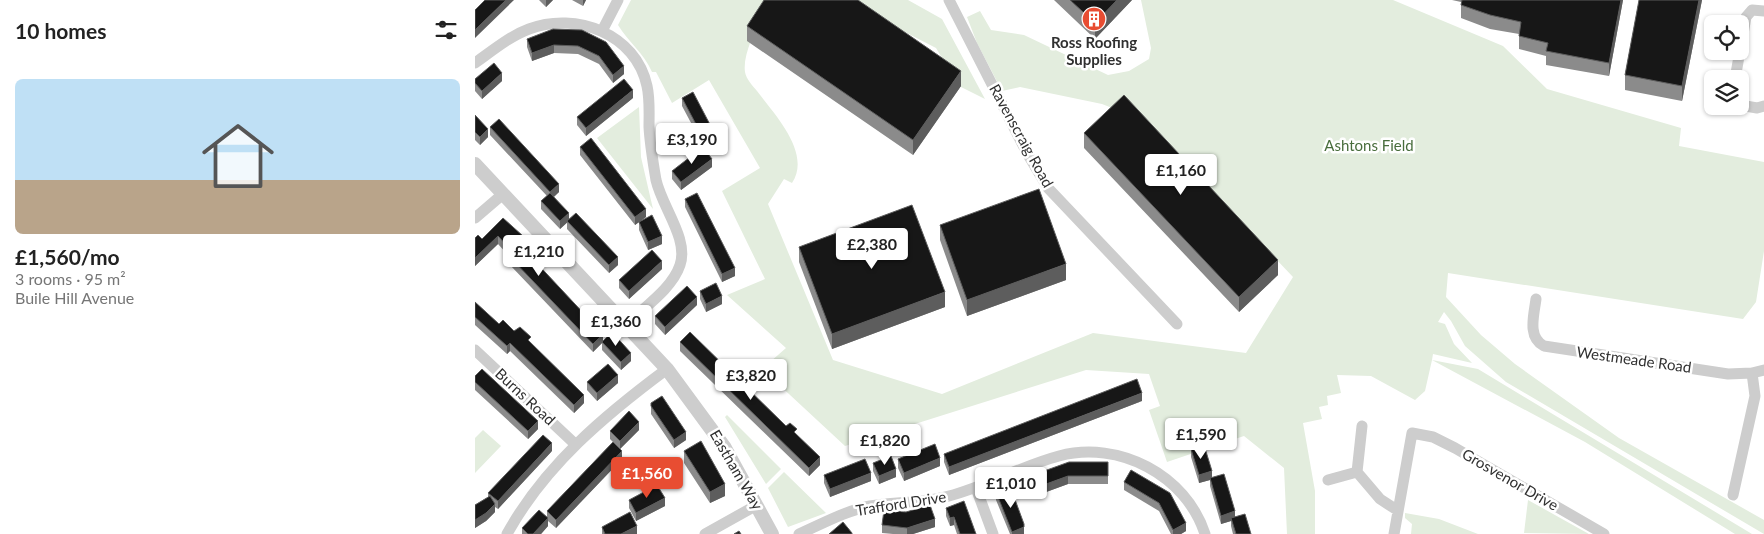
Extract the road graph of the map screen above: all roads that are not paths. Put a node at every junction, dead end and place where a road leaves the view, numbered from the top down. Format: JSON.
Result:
{"nodes":[{"id":1,"x":618,"y":0,"type":"edge"},
{"id":2,"x":949,"y":0,"type":"edge"},
{"id":3,"x":1764,"y":11,"type":"edge"},
{"id":4,"x":602,"y":31,"type":"junction"},
{"id":5,"x":475,"y":63,"type":"edge"},
{"id":6,"x":1737,"y":70,"type":"edge"},
{"id":7,"x":1764,"y":106,"type":"edge"},
{"id":8,"x":1749,"y":107,"type":"edge"},
{"id":9,"x":475,"y":164,"type":"edge"},
{"id":10,"x":503,"y":194,"type":"junction"},
{"id":11,"x":475,"y":218,"type":"edge"},
{"id":12,"x":1532,"y":306,"type":"dead end"},
{"id":13,"x":627,"y":324,"type":"junction"},
{"id":14,"x":1177,"y":324,"type":"dead end"},
{"id":15,"x":476,"y":354,"type":"edge"},
{"id":16,"x":667,"y":369,"type":"junction"},
{"id":17,"x":1764,"y":370,"type":"edge"},
{"id":18,"x":1752,"y":373,"type":"junction"},
{"id":19,"x":1752,"y":410,"type":"junction"},
{"id":20,"x":1764,"y":413,"type":"edge"},
{"id":21,"x":1363,"y":424,"type":"dead end"},
{"id":22,"x":575,"y":444,"type":"junction"},
{"id":23,"x":1357,"y":472,"type":"junction"},
{"id":24,"x":1328,"y":480,"type":"dead end"},
{"id":25,"x":1731,"y":487,"type":"dead end"},
{"id":26,"x":976,"y":488,"type":"junction"},
{"id":27,"x":757,"y":505,"type":"junction"},
{"id":28,"x":1397,"y":510,"type":"junction"},
{"id":29,"x":507,"y":534,"type":"edge"},
{"id":30,"x":705,"y":534,"type":"edge"},
{"id":31,"x":772,"y":534,"type":"edge"},
{"id":32,"x":799,"y":534,"type":"edge"},
{"id":33,"x":993,"y":534,"type":"edge"},
{"id":34,"x":1205,"y":534,"type":"edge"},
{"id":35,"x":1394,"y":534,"type":"edge"},
{"id":36,"x":1604,"y":534,"type":"edge"}],
"edges":[{"from":1,"to":4,"type":"street"},
{"from":2,"to":14,"type":"street","name":"Ravenscraig Road"},
{"from":3,"to":6,"type":"street"},
{"from":4,"to":5,"type":"street"},
{"from":4,"to":13,"type":"street"},
{"from":7,"to":8,"type":"street"},
{"from":9,"to":10,"type":"street","name":"Eastham Way"},
{"from":10,"to":11,"type":"street"},
{"from":10,"to":13,"type":"street","name":"Eastham Way"},
{"from":12,"to":18,"type":"street","name":"Westmeade Road"},
{"from":13,"to":16,"type":"street","name":"Eastham Way"},
{"from":15,"to":22,"type":"street","name":"Burns Road"},
{"from":16,"to":22,"type":"street"},
{"from":16,"to":27,"type":"street","name":"Eastham Way"},
{"from":17,"to":18,"type":"street","name":"Westmeade Road"},
{"from":18,"to":19,"type":"street"},
{"from":19,"to":20,"type":"street"},
{"from":19,"to":25,"type":"street"},
{"from":21,"to":23,"type":"street"},
{"from":22,"to":29,"type":"street"},
{"from":23,"to":24,"type":"street"},
{"from":23,"to":28,"type":"street"},
{"from":26,"to":32,"type":"street","name":"Trafford Drive"},
{"from":26,"to":33,"type":"street"},
{"from":26,"to":34,"type":"street","name":"Trafford Drive"},
{"from":27,"to":30,"type":"street"},
{"from":27,"to":31,"type":"street","name":"Eastham Way"},
{"from":28,"to":35,"type":"street"},
{"from":28,"to":36,"type":"street","name":"Grosvenor Drive"}]}
